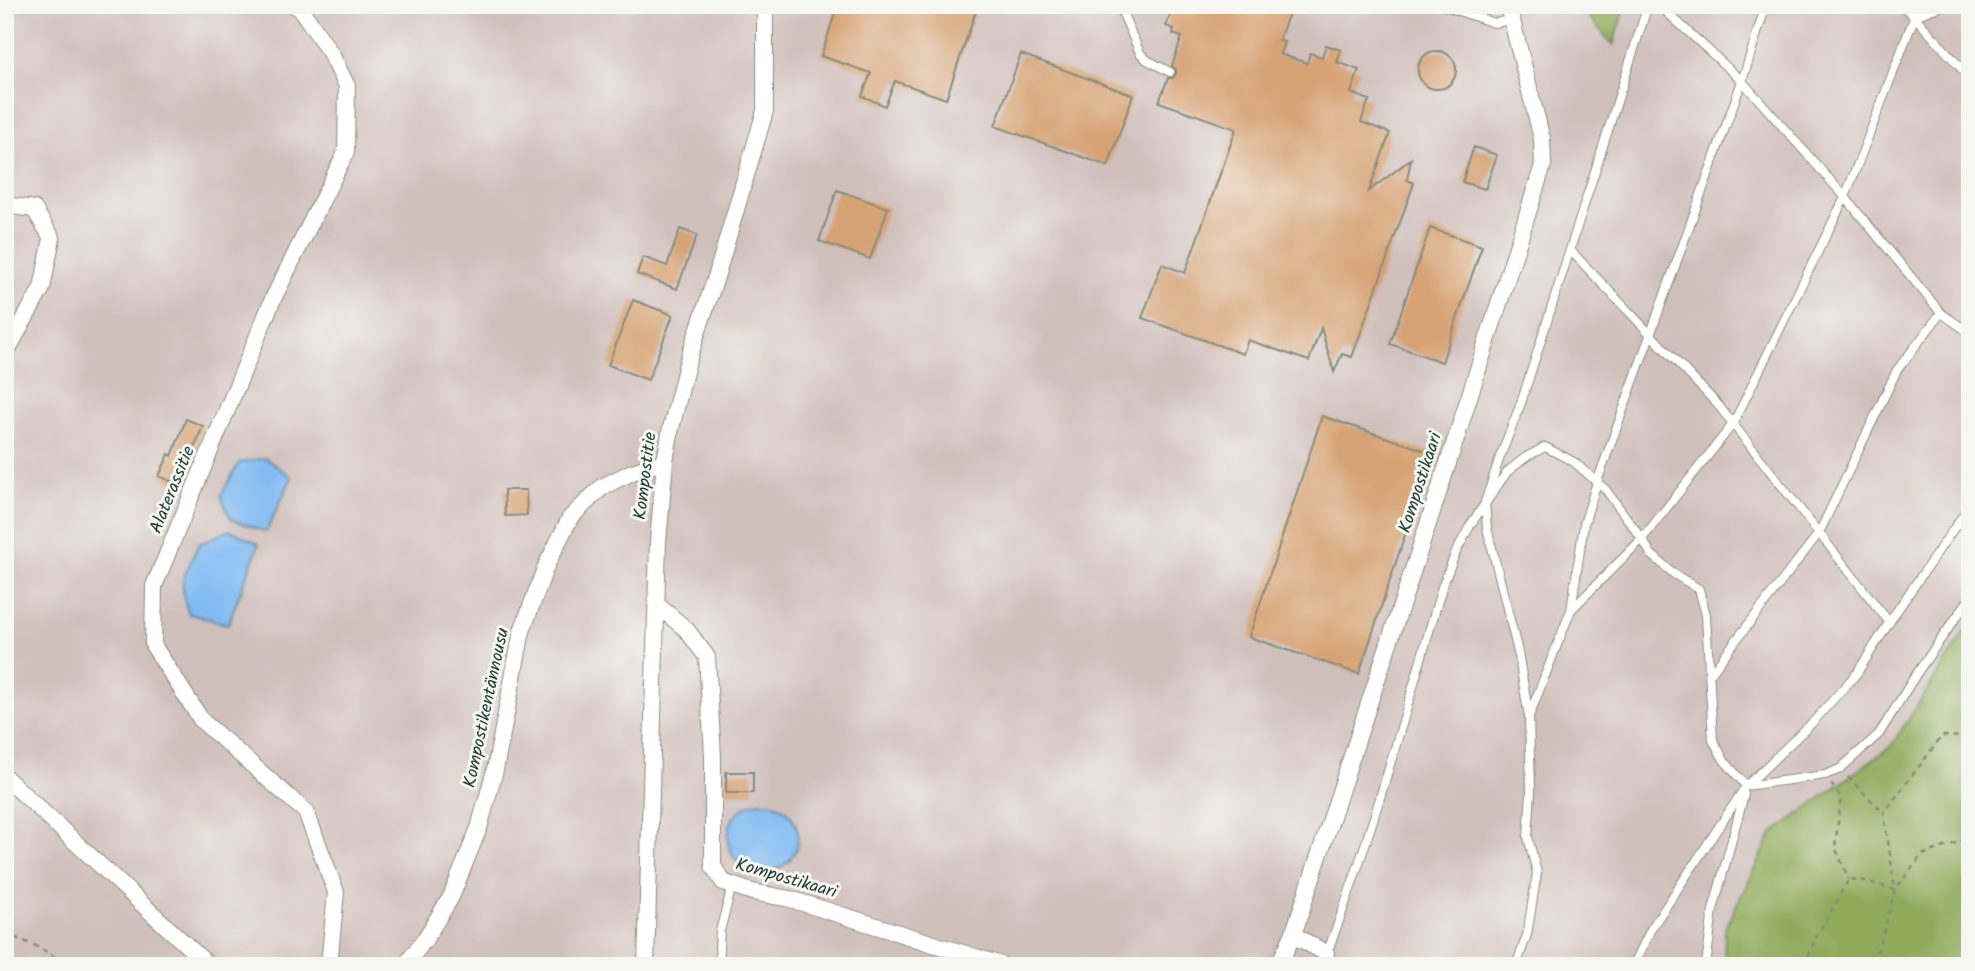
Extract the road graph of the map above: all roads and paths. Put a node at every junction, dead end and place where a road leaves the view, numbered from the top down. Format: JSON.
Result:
{"nodes":[{"id":1,"x":294,"y":5,"type":"edge"},
{"id":2,"x":765,"y":5,"type":"edge"},
{"id":3,"x":1119,"y":5,"type":"edge"},
{"id":4,"x":1441,"y":5,"type":"edge"},
{"id":5,"x":1648,"y":5,"type":"edge"},
{"id":6,"x":1659,"y":5,"type":"edge"},
{"id":7,"x":1766,"y":5,"type":"edge"},
{"id":8,"x":1901,"y":5,"type":"edge"},
{"id":9,"x":1919,"y":5,"type":"edge"},
{"id":10,"x":1944,"y":5,"type":"edge"},
{"id":11,"x":1510,"y":13,"type":"edge"},
{"id":12,"x":1914,"y":16,"type":"junction"},
{"id":13,"x":1170,"y":72,"type":"dead end"},
{"id":14,"x":1970,"y":78,"type":"edge"},
{"id":15,"x":1742,"y":81,"type":"junction"},
{"id":16,"x":1845,"y":197,"type":"junction"},
{"id":17,"x":5,"y":205,"type":"edge"},
{"id":18,"x":1570,"y":250,"type":"junction"},
{"id":19,"x":1941,"y":313,"type":"junction"},
{"id":20,"x":1649,"y":333,"type":"junction"},
{"id":21,"x":1970,"y":333,"type":"edge"},
{"id":22,"x":5,"y":354,"type":"edge"},
{"id":23,"x":1733,"y":424,"type":"junction"},
{"id":24,"x":665,"y":460,"type":"junction"},
{"id":25,"x":1597,"y":482,"type":"junction"},
{"id":26,"x":1485,"y":502,"type":"junction"},
{"id":27,"x":1970,"y":505,"type":"edge"},
{"id":28,"x":1819,"y":533,"type":"junction"},
{"id":29,"x":1642,"y":539,"type":"junction"},
{"id":30,"x":1970,"y":598,"type":"edge"},
{"id":31,"x":657,"y":605,"type":"junction"},
{"id":32,"x":1571,"y":610,"type":"junction"},
{"id":33,"x":1889,"y":622,"type":"junction"},
{"id":34,"x":1710,"y":674,"type":"junction"},
{"id":35,"x":1529,"y":717,"type":"junction"},
{"id":36,"x":1970,"y":737,"type":"edge"},
{"id":37,"x":1840,"y":769,"type":"junction"},
{"id":38,"x":1825,"y":775,"type":"junction"},
{"id":39,"x":5,"y":777,"type":"edge"},
{"id":40,"x":1746,"y":786,"type":"junction"},
{"id":41,"x":1884,"y":813,"type":"junction"},
{"id":42,"x":1970,"y":838,"type":"edge"},
{"id":43,"x":1849,"y":879,"type":"junction"},
{"id":44,"x":732,"y":886,"type":"junction"},
{"id":45,"x":1895,"y":890,"type":"junction"},
{"id":46,"x":1293,"y":934,"type":"junction"},
{"id":47,"x":5,"y":935,"type":"edge"},
{"id":48,"x":1324,"y":960,"type":"edge"},
{"id":49,"x":67,"y":966,"type":"edge"},
{"id":50,"x":209,"y":966,"type":"edge"},
{"id":51,"x":329,"y":966,"type":"edge"},
{"id":52,"x":405,"y":966,"type":"edge"},
{"id":53,"x":646,"y":966,"type":"edge"},
{"id":54,"x":722,"y":966,"type":"edge"},
{"id":55,"x":1004,"y":966,"type":"edge"},
{"id":56,"x":1278,"y":966,"type":"edge"},
{"id":57,"x":1516,"y":966,"type":"edge"},
{"id":58,"x":1633,"y":966,"type":"edge"},
{"id":59,"x":1706,"y":966,"type":"edge"},
{"id":60,"x":1805,"y":966,"type":"edge"},
{"id":61,"x":1862,"y":966,"type":"edge"}],
"edges":[{"from":1,"to":51,"type":"street","name":"Alaterassitie"},
{"from":2,"to":24,"type":"street","name":"Kompostitie"},
{"from":3,"to":13,"type":"lane"},
{"from":4,"to":11,"type":"lane"},
{"from":5,"to":18,"type":"lane"},
{"from":6,"to":15,"type":"lane"},
{"from":7,"to":15,"type":"lane"},
{"from":8,"to":12,"type":"lane"},
{"from":9,"to":12,"type":"lane"},
{"from":10,"to":12,"type":"lane"},
{"from":11,"to":46,"type":"street","name":"Kompostikaari"},
{"from":12,"to":14,"type":"lane"},
{"from":12,"to":16,"type":"lane"},
{"from":15,"to":16,"type":"lane"},
{"from":15,"to":20,"type":"lane"},
{"from":16,"to":19,"type":"lane"},
{"from":16,"to":23,"type":"lane"},
{"from":17,"to":22,"type":"street"},
{"from":18,"to":20,"type":"lane"},
{"from":18,"to":26,"type":"lane"},
{"from":19,"to":21,"type":"lane"},
{"from":19,"to":28,"type":"lane"},
{"from":20,"to":23,"type":"lane"},
{"from":20,"to":25,"type":"lane"},
{"from":23,"to":28,"type":"lane"},
{"from":23,"to":29,"type":"lane"},
{"from":24,"to":31,"type":"street","name":"Kompostitie"},
{"from":24,"to":52,"type":"street","name":"Kompostikentännousu"},
{"from":25,"to":26,"type":"lane"},
{"from":25,"to":29,"type":"lane"},
{"from":25,"to":32,"type":"lane"},
{"from":26,"to":35,"type":"lane"},
{"from":26,"to":48,"type":"lane"},
{"from":27,"to":33,"type":"lane"},
{"from":28,"to":33,"type":"lane"},
{"from":28,"to":34,"type":"lane"},
{"from":29,"to":32,"type":"lane"},
{"from":29,"to":34,"type":"lane"},
{"from":30,"to":37,"type":"lane"},
{"from":31,"to":44,"type":"street","name":"Kompostikaari"},
{"from":31,"to":53,"type":"street","name":"Kompostitie"},
{"from":32,"to":35,"type":"lane"},
{"from":33,"to":40,"type":"lane"},
{"from":34,"to":40,"type":"lane"},
{"from":35,"to":57,"type":"lane"},
{"from":36,"to":41,"type":"path"},
{"from":37,"to":38,"type":"lane"},
{"from":37,"to":41,"type":"path"},
{"from":38,"to":40,"type":"lane"},
{"from":38,"to":43,"type":"path"},
{"from":39,"to":50,"type":"street"},
{"from":40,"to":58,"type":"lane"},
{"from":40,"to":59,"type":"lane"},
{"from":41,"to":45,"type":"path"},
{"from":42,"to":45,"type":"path"},
{"from":43,"to":45,"type":"path"},
{"from":43,"to":60,"type":"path"},
{"from":44,"to":54,"type":"lane"},
{"from":44,"to":55,"type":"street","name":"Kompostikaari"},
{"from":45,"to":61,"type":"path"},
{"from":46,"to":48,"type":"street"},
{"from":46,"to":56,"type":"street","name":"Kompostikaari"},
{"from":47,"to":49,"type":"path"}]}
